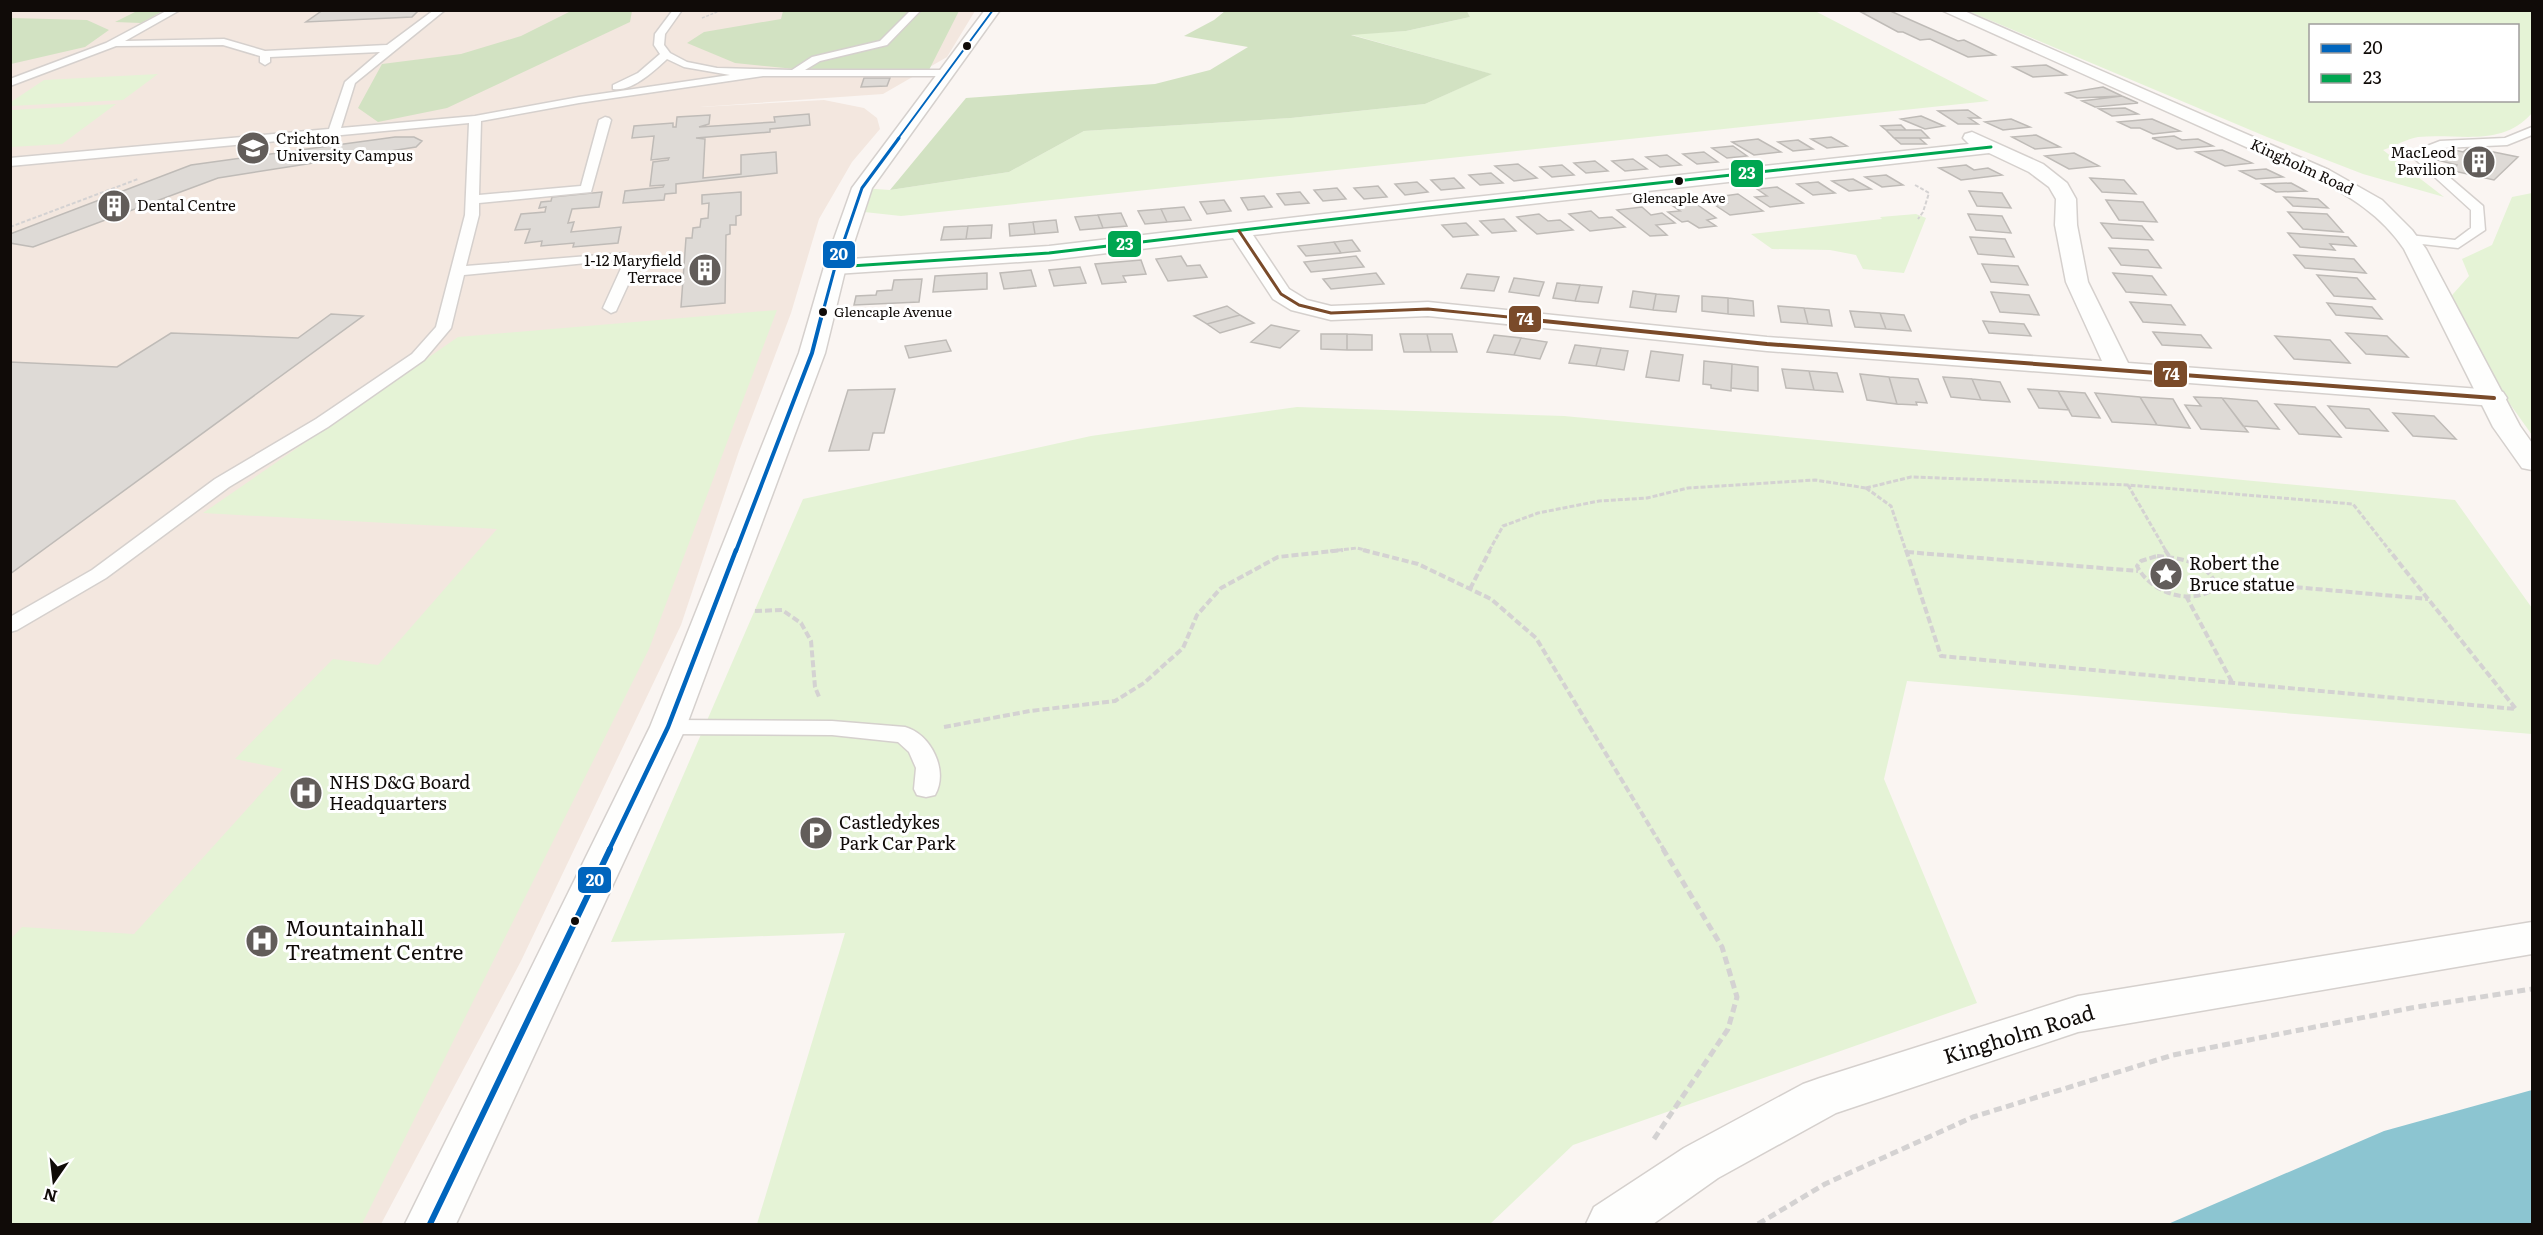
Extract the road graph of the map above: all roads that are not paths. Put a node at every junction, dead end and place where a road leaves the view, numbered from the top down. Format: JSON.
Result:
{"nodes":[{"id":1,"x":176,"y":10,"type":"edge"},
{"id":2,"x":441,"y":10,"type":"edge"},
{"id":3,"x":678,"y":10,"type":"edge"},
{"id":4,"x":917,"y":10,"type":"edge"},
{"id":5,"x":993,"y":10,"type":"edge"},
{"id":6,"x":1948,"y":10,"type":"edge"},
{"id":7,"x":113,"y":44,"type":"junction"},
{"id":8,"x":390,"y":48,"type":"junction"},
{"id":9,"x":666,"y":55,"type":"junction"},
{"id":10,"x":763,"y":73,"type":"junction"},
{"id":11,"x":793,"y":73,"type":"junction"},
{"id":12,"x":946,"y":73,"type":"junction"},
{"id":13,"x":10,"y":75,"type":"edge"},
{"id":14,"x":29,"y":76,"type":"junction"},
{"id":15,"x":10,"y":83,"type":"edge"},
{"id":16,"x":597,"y":97,"type":"junction"},
{"id":17,"x":475,"y":119,"type":"junction"},
{"id":18,"x":605,"y":120,"type":"dead end"},
{"id":19,"x":2532,"y":131,"type":"edge"},
{"id":20,"x":334,"y":132,"type":"junction"},
{"id":21,"x":1968,"y":135,"type":"dead end"},
{"id":22,"x":1990,"y":147,"type":"junction"},
{"id":23,"x":29,"y":160,"type":"junction"},
{"id":24,"x":10,"y":162,"type":"edge"},
{"id":25,"x":10,"y":167,"type":"edge"},
{"id":26,"x":472,"y":200,"type":"junction"},
{"id":27,"x":1239,"y":231,"type":"junction"},
{"id":28,"x":2409,"y":239,"type":"junction"},
{"id":29,"x":835,"y":267,"type":"junction"},
{"id":30,"x":458,"y":271,"type":"junction"},
{"id":31,"x":611,"y":308,"type":"dead end"},
{"id":32,"x":2120,"y":372,"type":"junction"},
{"id":33,"x":2494,"y":398,"type":"junction"},
{"id":34,"x":2532,"y":462,"type":"edge"},
{"id":35,"x":10,"y":626,"type":"edge"},
{"id":36,"x":668,"y":727,"type":"junction"},
{"id":37,"x":926,"y":789,"type":"dead end"},
{"id":38,"x":2532,"y":938,"type":"edge"},
{"id":39,"x":430,"y":1224,"type":"edge"},
{"id":40,"x":1612,"y":1224,"type":"edge"}],
"edges":[{"from":1,"to":7,"type":"lane"},
{"from":2,"to":8,"type":"lane"},
{"from":3,"to":9,"type":"lane"},
{"from":4,"to":11,"type":"lane"},
{"from":5,"to":12,"type":"main road"},
{"from":6,"to":28,"type":"main road","name":"Kingholm Road"},
{"from":7,"to":8,"type":"lane"},
{"from":7,"to":14,"type":"lane"},
{"from":8,"to":20,"type":"lane"},
{"from":9,"to":10,"type":"lane"},
{"from":9,"to":16,"type":"lane"},
{"from":10,"to":11,"type":"lane"},
{"from":10,"to":16,"type":"lane"},
{"from":11,"to":12,"type":"lane"},
{"from":12,"to":29,"type":"main road"},
{"from":13,"to":14,"type":"lane"},
{"from":14,"to":15,"type":"lane"},
{"from":16,"to":17,"type":"lane"},
{"from":17,"to":20,"type":"lane"},
{"from":17,"to":26,"type":"lane"},
{"from":18,"to":26,"type":"lane"},
{"from":19,"to":28,"type":"lane"},
{"from":20,"to":23,"type":"lane"},
{"from":21,"to":22,"type":"main road"},
{"from":22,"to":27,"type":"main road"},
{"from":22,"to":32,"type":"main road"},
{"from":23,"to":24,"type":"lane"},
{"from":23,"to":25,"type":"lane"},
{"from":26,"to":30,"type":"lane"},
{"from":27,"to":29,"type":"main road"},
{"from":27,"to":32,"type":"main road"},
{"from":28,"to":33,"type":"main road","name":"Kingholm Road"},
{"from":29,"to":36,"type":"main road"},
{"from":30,"to":31,"type":"lane"},
{"from":30,"to":35,"type":"lane"},
{"from":32,"to":33,"type":"main road"},
{"from":33,"to":34,"type":"main road","name":"Kingholm Road"},
{"from":36,"to":37,"type":"lane"},
{"from":36,"to":39,"type":"main road"},
{"from":38,"to":40,"type":"main road","name":"Kingholm Road"}]}
